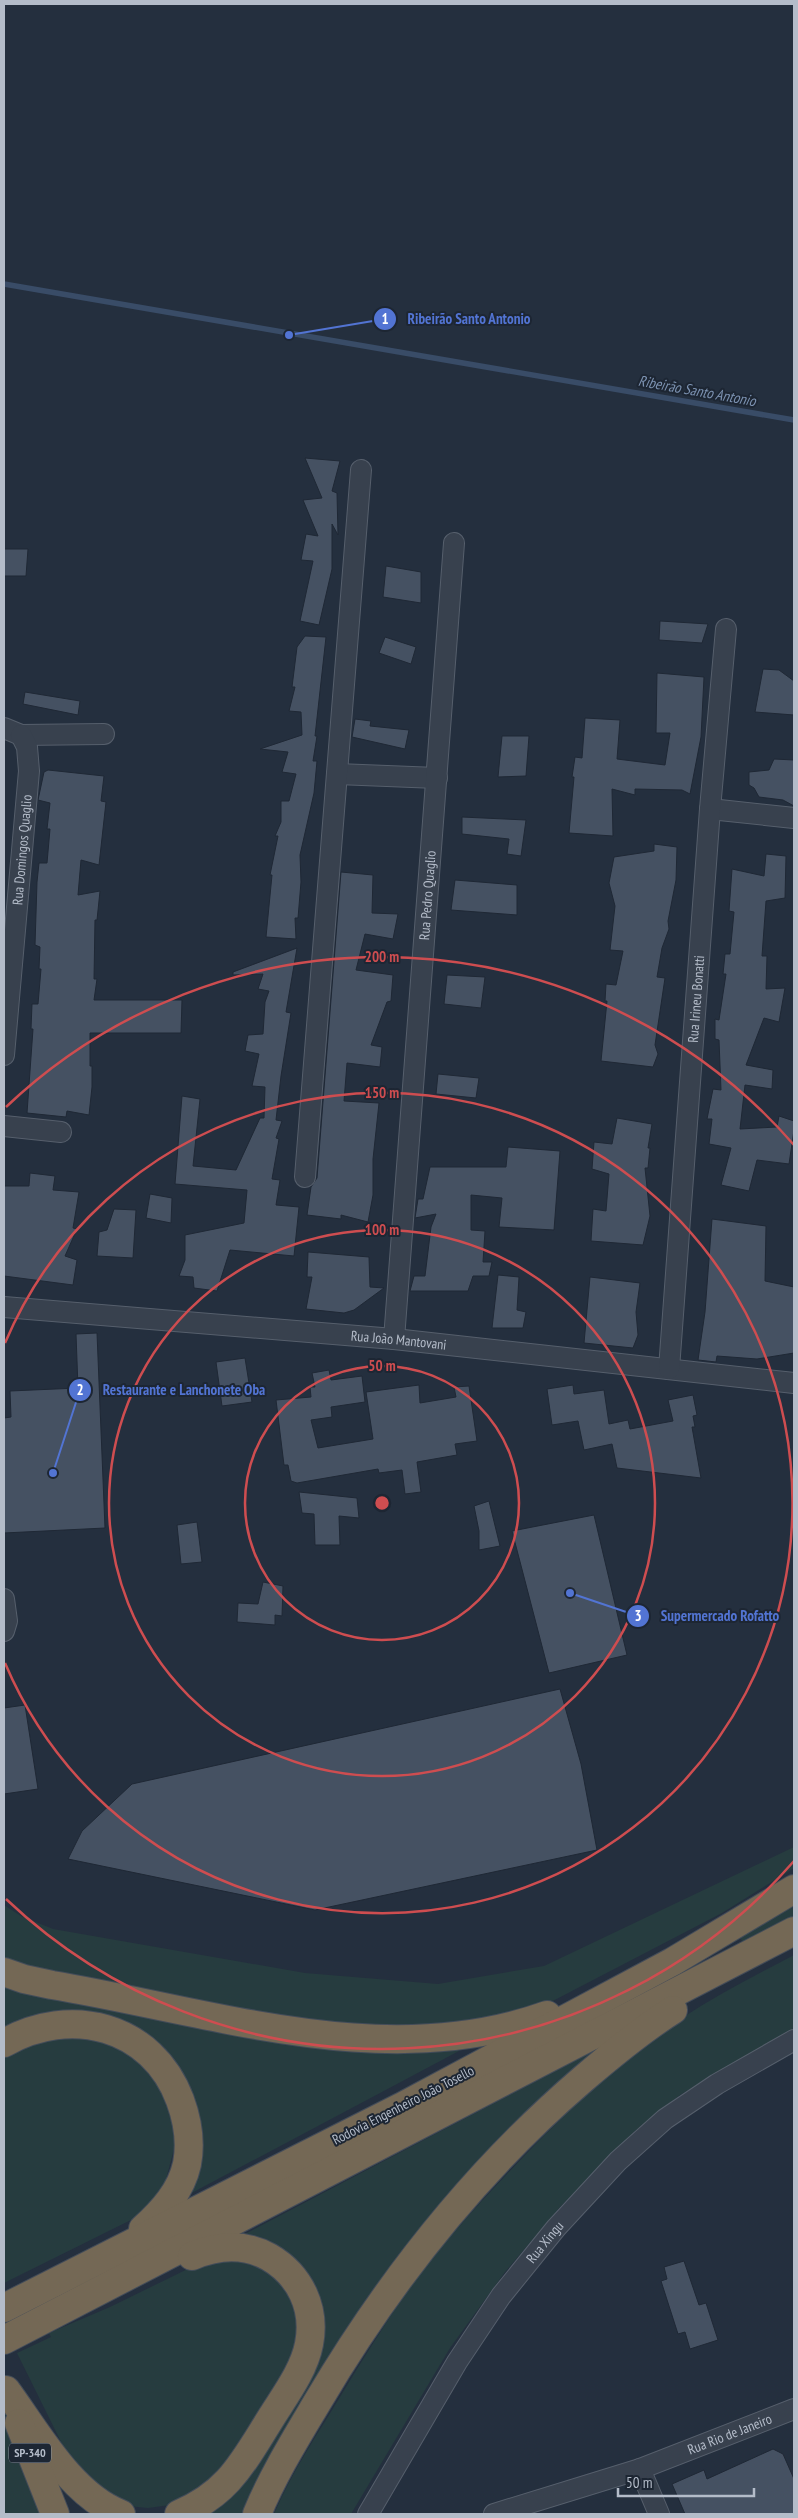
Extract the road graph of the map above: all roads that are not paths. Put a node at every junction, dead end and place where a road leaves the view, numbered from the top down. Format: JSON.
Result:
{"nodes":[{"id":1,"x":361,"y":470,"type":"dead end"},
{"id":2,"x":454,"y":542,"type":"dead end"},
{"id":3,"x":726,"y":629,"type":"dead end"},
{"id":4,"x":12,"y":731,"type":"edge"},
{"id":5,"x":104,"y":734,"type":"dead end"},
{"id":6,"x":337,"y":774,"type":"junction"},
{"id":7,"x":437,"y":778,"type":"junction"},
{"id":8,"x":710,"y":809,"type":"junction"},
{"id":9,"x":794,"y":818,"type":"edge"},
{"id":10,"x":4,"y":1055,"type":"edge"},
{"id":11,"x":4,"y":1126,"type":"edge"},
{"id":12,"x":60,"y":1132,"type":"dead end"},
{"id":13,"x":305,"y":1177,"type":"dead end"},
{"id":14,"x":4,"y":1307,"type":"edge"},
{"id":15,"x":394,"y":1338,"type":"junction"},
{"id":16,"x":669,"y":1369,"type":"junction"},
{"id":17,"x":794,"y":1383,"type":"edge"},
{"id":18,"x":4,"y":1600,"type":"edge"},
{"id":19,"x":4,"y":1631,"type":"edge"},
{"id":20,"x":794,"y":1890,"type":"edge"},
{"id":21,"x":794,"y":1931,"type":"edge"},
{"id":22,"x":794,"y":1937,"type":"edge"},
{"id":23,"x":672,"y":1962,"type":"junction"},
{"id":24,"x":4,"y":1972,"type":"edge"},
{"id":25,"x":794,"y":2040,"type":"edge"},
{"id":26,"x":4,"y":2043,"type":"edge"},
{"id":27,"x":52,"y":2282,"type":"junction"},
{"id":28,"x":14,"y":2302,"type":"edge"},
{"id":29,"x":44,"y":2320,"type":"junction"},
{"id":30,"x":4,"y":2340,"type":"edge"},
{"id":31,"x":5,"y":2386,"type":"edge"},
{"id":32,"x":794,"y":2410,"type":"edge"},
{"id":33,"x":640,"y":2469,"type":"junction"},
{"id":34,"x":55,"y":2514,"type":"edge"},
{"id":35,"x":121,"y":2514,"type":"edge"},
{"id":36,"x":179,"y":2514,"type":"edge"},
{"id":37,"x":257,"y":2514,"type":"edge"},
{"id":38,"x":368,"y":2514,"type":"edge"},
{"id":39,"x":494,"y":2514,"type":"edge"},
{"id":40,"x":659,"y":2514,"type":"edge"}],
"edges":[{"from":1,"to":6,"type":"street"},
{"from":2,"to":7,"type":"street","name":"Rua Pedro Quaglio"},
{"from":3,"to":8,"type":"street","name":"Rua Irineu Bonatti"},
{"from":4,"to":5,"type":"street"},
{"from":4,"to":10,"type":"street","name":"Rua Domingos Quaglio"},
{"from":6,"to":7,"type":"street"},
{"from":6,"to":13,"type":"street"},
{"from":7,"to":15,"type":"street","name":"Rua Pedro Quaglio"},
{"from":8,"to":9,"type":"street"},
{"from":8,"to":16,"type":"street","name":"Rua Irineu Bonatti"},
{"from":11,"to":12,"type":"street"},
{"from":14,"to":15,"type":"street","name":"Rua João Mantovani"},
{"from":15,"to":16,"type":"street","name":"Rua João Mantovani"},
{"from":16,"to":17,"type":"street","name":"Rua João Mantovani"},
{"from":18,"to":19,"type":"street"},
{"from":20,"to":23,"type":"highway","name":"Rodovia Engenheiro João Tosello"},
{"from":21,"to":29,"type":"highway","name":"Rodovia Engenheiro João Tosello"},
{"from":22,"to":37,"type":"highway"},
{"from":23,"to":24,"type":"highway"},
{"from":23,"to":27,"type":"highway","name":"Rodovia Engenheiro João Tosello"},
{"from":25,"to":38,"type":"street","name":"Rua Xingu"},
{"from":26,"to":27,"type":"highway"},
{"from":27,"to":28,"type":"highway","name":"Rodovia Engenheiro João Tosello"},
{"from":29,"to":30,"type":"highway","name":"Rodovia Engenheiro João Tosello"},
{"from":29,"to":36,"type":"highway"},
{"from":31,"to":34,"type":"highway","number":"SP-340"},
{"from":31,"to":35,"type":"highway"},
{"from":32,"to":33,"type":"street","name":"Rua Rio de Janeiro"},
{"from":33,"to":39,"type":"street","name":"Rua Rio de Janeiro"},
{"from":33,"to":40,"type":"street"}]}
